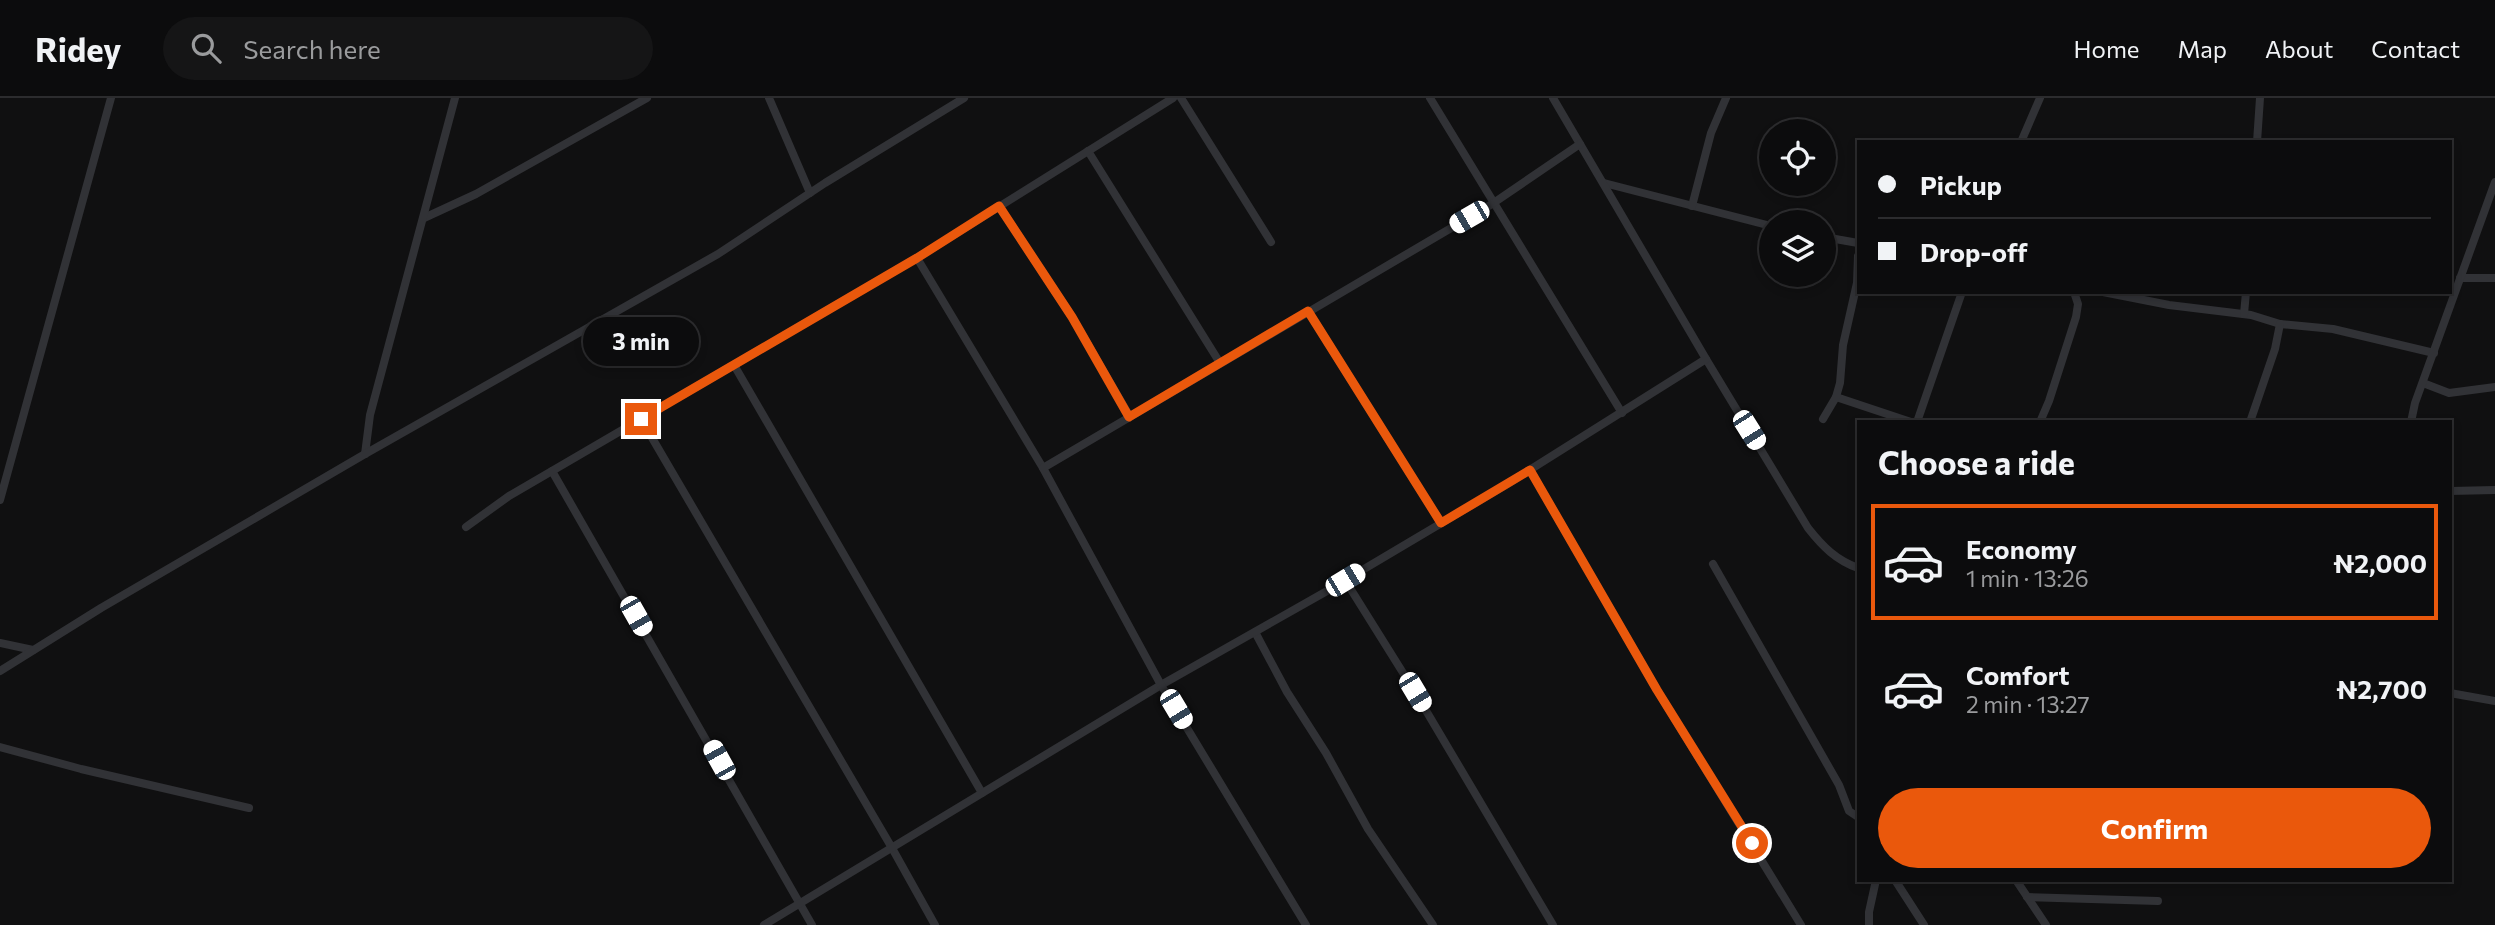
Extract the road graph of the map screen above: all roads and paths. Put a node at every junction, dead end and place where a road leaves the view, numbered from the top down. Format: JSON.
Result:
{"nodes":[{"id":1,"x":111,"y":98,"type":"edge"},
{"id":2,"x":455,"y":98,"type":"edge"},
{"id":3,"x":647,"y":98,"type":"edge"},
{"id":4,"x":769,"y":98,"type":"edge"},
{"id":5,"x":964,"y":98,"type":"edge"},
{"id":6,"x":1173,"y":98,"type":"edge"},
{"id":7,"x":1181,"y":98,"type":"edge"},
{"id":8,"x":1430,"y":98,"type":"edge"},
{"id":9,"x":1553,"y":98,"type":"edge"},
{"id":10,"x":1726,"y":98,"type":"edge"},
{"id":11,"x":2040,"y":98,"type":"edge"},
{"id":12,"x":2260,"y":98,"type":"edge"},
{"id":13,"x":2022,"y":140,"type":"edge"},
{"id":14,"x":2257,"y":140,"type":"edge"},
{"id":15,"x":1580,"y":144,"type":"junction"},
{"id":16,"x":1088,"y":151,"type":"junction"},
{"id":17,"x":1604,"y":183,"type":"junction"},
{"id":18,"x":2495,"y":183,"type":"edge"},
{"id":19,"x":810,"y":193,"type":"junction"},
{"id":20,"x":1492,"y":204,"type":"junction"},
{"id":21,"x":999,"y":206,"type":"junction"},
{"id":22,"x":1692,"y":206,"type":"junction"},
{"id":23,"x":424,"y":218,"type":"junction"},
{"id":24,"x":1759,"y":223,"type":"edge"},
{"id":25,"x":1836,"y":239,"type":"edge"},
{"id":26,"x":1271,"y":242,"type":"dead end"},
{"id":27,"x":1857,"y":243,"type":"edge"},
{"id":28,"x":917,"y":258,"type":"junction"},
{"id":29,"x":2460,"y":278,"type":"junction"},
{"id":30,"x":2495,"y":278,"type":"edge"},
{"id":31,"x":1857,"y":283,"type":"edge"},
{"id":32,"x":1961,"y":294,"type":"edge"},
{"id":33,"x":2075,"y":294,"type":"edge"},
{"id":34,"x":2114,"y":294,"type":"edge"},
{"id":35,"x":2246,"y":294,"type":"edge"},
{"id":36,"x":1308,"y":311,"type":"junction"},
{"id":37,"x":2244,"y":314,"type":"junction"},
{"id":38,"x":2280,"y":324,"type":"junction"},
{"id":39,"x":2434,"y":353,"type":"junction"},
{"id":40,"x":1706,"y":359,"type":"junction"},
{"id":41,"x":1220,"y":363,"type":"junction"},
{"id":42,"x":734,"y":365,"type":"junction"},
{"id":43,"x":2423,"y":383,"type":"junction"},
{"id":44,"x":2495,"y":387,"type":"edge"},
{"id":45,"x":1836,"y":397,"type":"junction"},
{"id":46,"x":1622,"y":412,"type":"junction"},
{"id":47,"x":1129,"y":417,"type":"junction"},
{"id":48,"x":1823,"y":418,"type":"dead end"},
{"id":49,"x":641,"y":419,"type":"junction"},
{"id":50,"x":1906,"y":420,"type":"edge"},
{"id":51,"x":1918,"y":420,"type":"edge"},
{"id":52,"x":2041,"y":420,"type":"edge"},
{"id":53,"x":2251,"y":420,"type":"edge"},
{"id":54,"x":2412,"y":420,"type":"edge"},
{"id":55,"x":365,"y":454,"type":"junction"},
{"id":56,"x":1043,"y":468,"type":"junction"},
{"id":57,"x":1530,"y":470,"type":"junction"},
{"id":58,"x":552,"y":471,"type":"junction"},
{"id":59,"x":2495,"y":490,"type":"edge"},
{"id":60,"x":2452,"y":491,"type":"edge"},
{"id":61,"x":0,"y":500,"type":"edge"},
{"id":62,"x":1441,"y":523,"type":"junction"},
{"id":63,"x":466,"y":527,"type":"dead end"},
{"id":64,"x":1713,"y":564,"type":"dead end"},
{"id":65,"x":1857,"y":568,"type":"edge"},
{"id":66,"x":1345,"y":580,"type":"junction"},
{"id":67,"x":1255,"y":632,"type":"junction"},
{"id":68,"x":0,"y":643,"type":"edge"},
{"id":69,"x":33,"y":650,"type":"junction"},
{"id":70,"x":0,"y":671,"type":"edge"},
{"id":71,"x":1161,"y":685,"type":"junction"},
{"id":72,"x":2452,"y":694,"type":"edge"},
{"id":73,"x":2495,"y":701,"type":"edge"},
{"id":74,"x":0,"y":747,"type":"edge"},
{"id":75,"x":982,"y":793,"type":"junction"},
{"id":76,"x":249,"y":808,"type":"dead end"},
{"id":77,"x":1857,"y":816,"type":"edge"},
{"id":78,"x":892,"y":848,"type":"junction"},
{"id":79,"x":1876,"y":882,"type":"edge"},
{"id":80,"x":1896,"y":882,"type":"edge"},
{"id":81,"x":2017,"y":882,"type":"edge"},
{"id":82,"x":2027,"y":897,"type":"junction"},
{"id":83,"x":2158,"y":901,"type":"dead end"},
{"id":84,"x":799,"y":904,"type":"junction"},
{"id":85,"x":764,"y":925,"type":"edge"},
{"id":86,"x":812,"y":925,"type":"edge"},
{"id":87,"x":935,"y":925,"type":"edge"},
{"id":88,"x":1306,"y":925,"type":"edge"},
{"id":89,"x":1433,"y":925,"type":"edge"},
{"id":90,"x":1553,"y":925,"type":"edge"},
{"id":91,"x":1801,"y":925,"type":"edge"},
{"id":92,"x":1869,"y":925,"type":"edge"},
{"id":93,"x":1924,"y":925,"type":"edge"},
{"id":94,"x":2046,"y":925,"type":"edge"}],
"edges":[{"from":1,"to":61,"type":"street"},
{"from":2,"to":23,"type":"street"},
{"from":3,"to":23,"type":"street"},
{"from":4,"to":19,"type":"street"},
{"from":5,"to":19,"type":"street"},
{"from":6,"to":16,"type":"street"},
{"from":7,"to":26,"type":"street"},
{"from":8,"to":20,"type":"street"},
{"from":9,"to":15,"type":"street"},
{"from":10,"to":22,"type":"street"},
{"from":11,"to":13,"type":"street"},
{"from":12,"to":14,"type":"street"},
{"from":15,"to":17,"type":"street"},
{"from":15,"to":20,"type":"street"},
{"from":16,"to":21,"type":"street"},
{"from":16,"to":41,"type":"street"},
{"from":17,"to":22,"type":"street"},
{"from":17,"to":40,"type":"street"},
{"from":18,"to":29,"type":"street"},
{"from":19,"to":55,"type":"street"},
{"from":20,"to":36,"type":"street"},
{"from":20,"to":46,"type":"street"},
{"from":21,"to":28,"type":"street"},
{"from":21,"to":47,"type":"street"},
{"from":22,"to":24,"type":"street"},
{"from":23,"to":55,"type":"street"},
{"from":25,"to":27,"type":"street"},
{"from":28,"to":42,"type":"street"},
{"from":28,"to":56,"type":"street"},
{"from":29,"to":30,"type":"street"},
{"from":29,"to":39,"type":"street"},
{"from":31,"to":45,"type":"street"},
{"from":32,"to":51,"type":"street"},
{"from":33,"to":52,"type":"street"},
{"from":34,"to":37,"type":"street"},
{"from":35,"to":37,"type":"street"},
{"from":36,"to":41,"type":"street"},
{"from":36,"to":62,"type":"street"},
{"from":37,"to":38,"type":"street"},
{"from":38,"to":39,"type":"street"},
{"from":38,"to":53,"type":"street"},
{"from":39,"to":43,"type":"street"},
{"from":40,"to":46,"type":"street"},
{"from":40,"to":65,"type":"street"},
{"from":41,"to":47,"type":"street"},
{"from":42,"to":49,"type":"street"},
{"from":42,"to":75,"type":"street"},
{"from":43,"to":44,"type":"street"},
{"from":43,"to":54,"type":"street"},
{"from":45,"to":48,"type":"street"},
{"from":45,"to":50,"type":"street"},
{"from":46,"to":57,"type":"street"},
{"from":47,"to":56,"type":"street"},
{"from":49,"to":58,"type":"street"},
{"from":49,"to":78,"type":"street"},
{"from":55,"to":69,"type":"street"},
{"from":56,"to":71,"type":"street"},
{"from":57,"to":62,"type":"street"},
{"from":57,"to":91,"type":"street"},
{"from":58,"to":63,"type":"street"},
{"from":58,"to":84,"type":"street"},
{"from":59,"to":60,"type":"street"},
{"from":62,"to":66,"type":"street"},
{"from":64,"to":77,"type":"street"},
{"from":66,"to":67,"type":"street"},
{"from":66,"to":90,"type":"street"},
{"from":67,"to":71,"type":"street"},
{"from":67,"to":89,"type":"street"},
{"from":68,"to":69,"type":"street"},
{"from":69,"to":70,"type":"street"},
{"from":71,"to":75,"type":"street"},
{"from":71,"to":88,"type":"street"},
{"from":72,"to":73,"type":"street"},
{"from":74,"to":76,"type":"street"},
{"from":75,"to":78,"type":"street"},
{"from":78,"to":84,"type":"street"},
{"from":78,"to":87,"type":"street"},
{"from":79,"to":92,"type":"street"},
{"from":80,"to":93,"type":"street"},
{"from":81,"to":82,"type":"street"},
{"from":82,"to":83,"type":"street"},
{"from":82,"to":94,"type":"street"},
{"from":84,"to":85,"type":"street"},
{"from":84,"to":86,"type":"street"}]}
